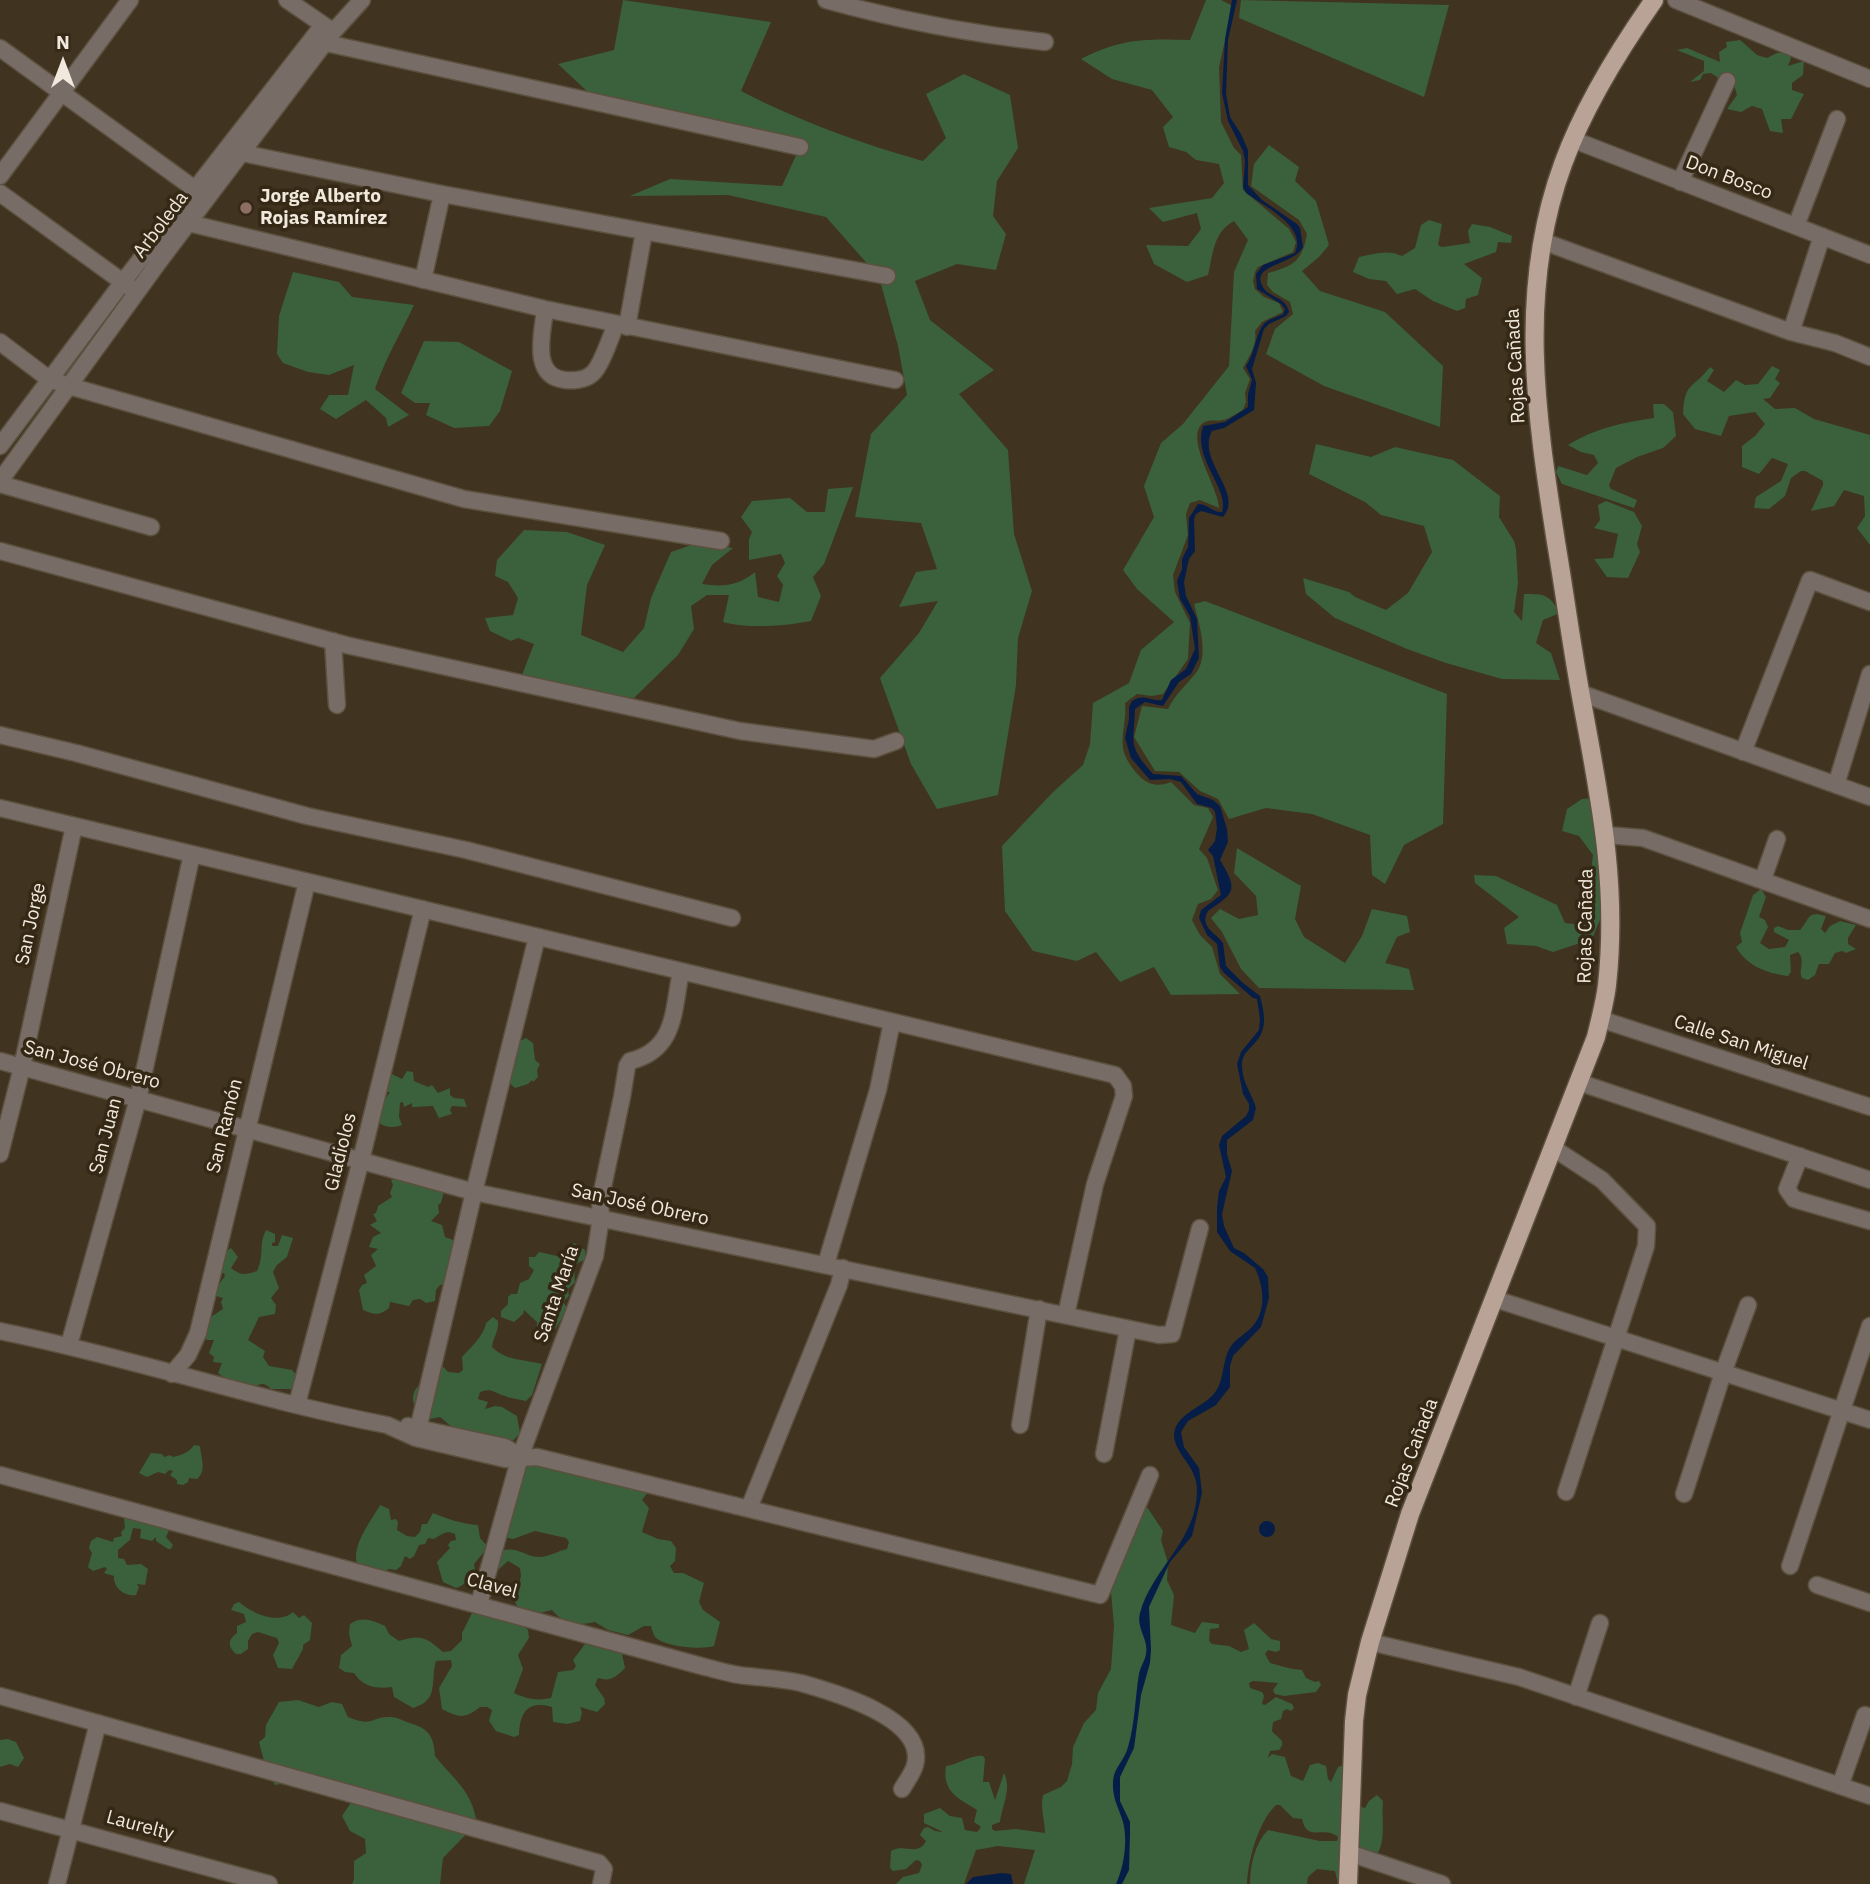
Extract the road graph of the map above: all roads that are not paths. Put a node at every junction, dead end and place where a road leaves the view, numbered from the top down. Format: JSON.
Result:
{"nodes":[{"id":1,"x":130,"y":0,"type":"edge"},
{"id":2,"x":287,"y":0,"type":"edge"},
{"id":3,"x":362,"y":0,"type":"edge"},
{"id":4,"x":826,"y":0,"type":"edge"},
{"id":5,"x":1654,"y":0,"type":"edge"},
{"id":6,"x":1676,"y":0,"type":"edge"},
{"id":7,"x":327,"y":33,"type":"junction"},
{"id":8,"x":1045,"y":42,"type":"dead end"},
{"id":9,"x":0,"y":48,"type":"edge"},
{"id":10,"x":1870,"y":79,"type":"edge"},
{"id":11,"x":1727,"y":81,"type":"dead end"},
{"id":12,"x":60,"y":93,"type":"junction"},
{"id":13,"x":1838,"y":119,"type":"dead end"},
{"id":14,"x":1574,"y":140,"type":"junction"},
{"id":15,"x":800,"y":147,"type":"dead end"},
{"id":16,"x":242,"y":153,"type":"junction"},
{"id":17,"x":0,"y":176,"type":"edge"},
{"id":18,"x":1680,"y":182,"type":"junction"},
{"id":19,"x":0,"y":192,"type":"edge"},
{"id":20,"x":201,"y":194,"type":"junction"},
{"id":21,"x":442,"y":194,"type":"junction"},
{"id":22,"x":172,"y":219,"type":"junction"},
{"id":23,"x":188,"y":223,"type":"junction"},
{"id":24,"x":1796,"y":226,"type":"junction"},
{"id":25,"x":644,"y":232,"type":"junction"},
{"id":26,"x":1822,"y":236,"type":"junction"},
{"id":27,"x":1542,"y":241,"type":"junction"},
{"id":28,"x":1870,"y":255,"type":"edge"},
{"id":29,"x":887,"y":276,"type":"dead end"},
{"id":30,"x":423,"y":280,"type":"junction"},
{"id":31,"x":123,"y":282,"type":"junction"},
{"id":32,"x":136,"y":293,"type":"junction"},
{"id":33,"x":545,"y":309,"type":"junction"},
{"id":34,"x":622,"y":326,"type":"junction"},
{"id":35,"x":1791,"y":332,"type":"junction"},
{"id":36,"x":0,"y":342,"type":"edge"},
{"id":37,"x":1870,"y":357,"type":"edge"},
{"id":38,"x":50,"y":379,"type":"junction"},
{"id":39,"x":895,"y":380,"type":"dead end"},
{"id":40,"x":69,"y":386,"type":"junction"},
{"id":41,"x":0,"y":446,"type":"edge"},
{"id":42,"x":0,"y":482,"type":"edge"},
{"id":43,"x":151,"y":527,"type":"dead end"},
{"id":44,"x":721,"y":541,"type":"dead end"},
{"id":45,"x":0,"y":551,"type":"edge"},
{"id":46,"x":1870,"y":601,"type":"edge"},
{"id":47,"x":333,"y":641,"type":"junction"},
{"id":48,"x":1870,"y":674,"type":"edge"},
{"id":49,"x":1580,"y":693,"type":"junction"},
{"id":50,"x":337,"y":705,"type":"dead end"},
{"id":51,"x":0,"y":735,"type":"edge"},
{"id":52,"x":896,"y":741,"type":"dead end"},
{"id":53,"x":1743,"y":752,"type":"junction"},
{"id":54,"x":1836,"y":785,"type":"junction"},
{"id":55,"x":1870,"y":797,"type":"edge"},
{"id":56,"x":0,"y":808,"type":"edge"},
{"id":57,"x":74,"y":826,"type":"junction"},
{"id":58,"x":1606,"y":835,"type":"junction"},
{"id":59,"x":1777,"y":839,"type":"dead end"},
{"id":60,"x":192,"y":854,"type":"junction"},
{"id":61,"x":1763,"y":879,"type":"junction"},
{"id":62,"x":307,"y":882,"type":"junction"},
{"id":63,"x":423,"y":909,"type":"junction"},
{"id":64,"x":732,"y":918,"type":"dead end"},
{"id":65,"x":1870,"y":919,"type":"edge"},
{"id":66,"x":537,"y":937,"type":"junction"},
{"id":67,"x":681,"y":971,"type":"junction"},
{"id":68,"x":1600,"y":1019,"type":"junction"},
{"id":69,"x":892,"y":1022,"type":"junction"},
{"id":70,"x":0,"y":1061,"type":"edge"},
{"id":71,"x":22,"y":1067,"type":"junction"},
{"id":72,"x":1578,"y":1082,"type":"junction"},
{"id":73,"x":138,"y":1099,"type":"junction"},
{"id":74,"x":1870,"y":1107,"type":"edge"},
{"id":75,"x":246,"y":1129,"type":"junction"},
{"id":76,"x":1553,"y":1148,"type":"junction"},
{"id":77,"x":0,"y":1154,"type":"edge"},
{"id":78,"x":1800,"y":1156,"type":"junction"},
{"id":79,"x":361,"y":1160,"type":"junction"},
{"id":80,"x":1870,"y":1180,"type":"edge"},
{"id":81,"x":474,"y":1192,"type":"junction"},
{"id":82,"x":601,"y":1217,"type":"junction"},
{"id":83,"x":1870,"y":1221,"type":"edge"},
{"id":84,"x":1200,"y":1228,"type":"dead end"},
{"id":85,"x":826,"y":1264,"type":"junction"},
{"id":86,"x":843,"y":1268,"type":"junction"},
{"id":87,"x":1495,"y":1298,"type":"junction"},
{"id":88,"x":1748,"y":1306,"type":"dead end"},
{"id":89,"x":1039,"y":1310,"type":"junction"},
{"id":90,"x":1066,"y":1315,"type":"junction"},
{"id":91,"x":1870,"y":1326,"type":"edge"},
{"id":92,"x":1128,"y":1329,"type":"junction"},
{"id":93,"x":0,"y":1331,"type":"edge"},
{"id":94,"x":1616,"y":1338,"type":"junction"},
{"id":95,"x":69,"y":1345,"type":"junction"},
{"id":96,"x":1723,"y":1373,"type":"junction"},
{"id":97,"x":172,"y":1374,"type":"junction"},
{"id":98,"x":297,"y":1404,"type":"junction"},
{"id":99,"x":1842,"y":1411,"type":"junction"},
{"id":100,"x":1870,"y":1420,"type":"edge"},
{"id":101,"x":1020,"y":1425,"type":"dead end"},
{"id":102,"x":418,"y":1433,"type":"junction"},
{"id":103,"x":1104,"y":1454,"type":"dead end"},
{"id":104,"x":520,"y":1457,"type":"junction"},
{"id":105,"x":0,"y":1475,"type":"edge"},
{"id":106,"x":1150,"y":1475,"type":"dead end"},
{"id":107,"x":1566,"y":1492,"type":"dead end"},
{"id":108,"x":1684,"y":1494,"type":"dead end"},
{"id":109,"x":749,"y":1508,"type":"junction"},
{"id":110,"x":1790,"y":1566,"type":"dead end"},
{"id":111,"x":1817,"y":1585,"type":"dead end"},
{"id":112,"x":1870,"y":1603,"type":"edge"},
{"id":113,"x":479,"y":1604,"type":"junction"},
{"id":114,"x":1601,"y":1623,"type":"dead end"},
{"id":115,"x":1370,"y":1642,"type":"junction"},
{"id":116,"x":0,"y":1696,"type":"edge"},
{"id":117,"x":1576,"y":1697,"type":"junction"},
{"id":118,"x":1865,"y":1715,"type":"dead end"},
{"id":119,"x":98,"y":1723,"type":"junction"},
{"id":120,"x":1840,"y":1786,"type":"junction"},
{"id":121,"x":902,"y":1789,"type":"dead end"},
{"id":122,"x":1870,"y":1796,"type":"edge"},
{"id":123,"x":0,"y":1811,"type":"edge"},
{"id":124,"x":71,"y":1829,"type":"junction"},
{"id":125,"x":1349,"y":1853,"type":"junction"},
{"id":126,"x":57,"y":1884,"type":"edge"},
{"id":127,"x":269,"y":1884,"type":"edge"},
{"id":128,"x":601,"y":1884,"type":"edge"},
{"id":129,"x":1348,"y":1884,"type":"edge"},
{"id":130,"x":1442,"y":1884,"type":"edge"}],
"edges":[{"from":1,"to":12,"type":"street"},
{"from":2,"to":7,"type":"street"},
{"from":3,"to":7,"type":"street","name":"Arboleda"},
{"from":4,"to":8,"type":"street"},
{"from":5,"to":14,"type":"main road","name":"Rojas Cañada"},
{"from":6,"to":10,"type":"street"},
{"from":7,"to":15,"type":"street"},
{"from":7,"to":16,"type":"street","name":"Arboleda"},
{"from":7,"to":20,"type":"street","name":"Arboleda"},
{"from":9,"to":12,"type":"street"},
{"from":11,"to":18,"type":"street"},
{"from":12,"to":17,"type":"street"},
{"from":12,"to":20,"type":"street"},
{"from":13,"to":24,"type":"street"},
{"from":14,"to":18,"type":"street","name":"Don Bosco"},
{"from":14,"to":27,"type":"main road","name":"Rojas Cañada"},
{"from":16,"to":20,"type":"street","name":"Arboleda"},
{"from":16,"to":21,"type":"street"},
{"from":18,"to":24,"type":"street","name":"Don Bosco"},
{"from":19,"to":31,"type":"street"},
{"from":20,"to":22,"type":"street","name":"Arboleda"},
{"from":20,"to":23,"type":"street","name":"Arboleda"},
{"from":21,"to":25,"type":"street"},
{"from":21,"to":30,"type":"street"},
{"from":22,"to":23,"type":"street"},
{"from":22,"to":31,"type":"street","name":"Arboleda"},
{"from":23,"to":30,"type":"street"},
{"from":23,"to":32,"type":"street","name":"Arboleda"},
{"from":24,"to":26,"type":"street","name":"Don Bosco"},
{"from":25,"to":29,"type":"street"},
{"from":25,"to":34,"type":"street"},
{"from":26,"to":28,"type":"street","name":"Don Bosco"},
{"from":26,"to":35,"type":"street"},
{"from":27,"to":35,"type":"street"},
{"from":27,"to":49,"type":"main road","name":"Rojas Cañada"},
{"from":30,"to":33,"type":"street"},
{"from":31,"to":32,"type":"street"},
{"from":31,"to":38,"type":"street","name":"Arboleda"},
{"from":32,"to":40,"type":"street","name":"Arboleda"},
{"from":33,"to":34,"type":"street"},
{"from":33,"to":34,"type":"street"},
{"from":34,"to":39,"type":"street"},
{"from":35,"to":37,"type":"street"},
{"from":36,"to":38,"type":"street"},
{"from":38,"to":40,"type":"street"},
{"from":38,"to":41,"type":"street","name":"Arboleda"},
{"from":40,"to":42,"type":"street","name":"Arboleda"},
{"from":40,"to":44,"type":"street"},
{"from":42,"to":43,"type":"street"},
{"from":45,"to":47,"type":"street"},
{"from":46,"to":53,"type":"street"},
{"from":47,"to":50,"type":"street"},
{"from":47,"to":52,"type":"street"},
{"from":48,"to":54,"type":"street"},
{"from":49,"to":53,"type":"street"},
{"from":49,"to":58,"type":"main road","name":"Rojas Cañada"},
{"from":51,"to":64,"type":"street"},
{"from":53,"to":54,"type":"street"},
{"from":54,"to":55,"type":"street"},
{"from":56,"to":57,"type":"street"},
{"from":57,"to":60,"type":"street"},
{"from":57,"to":71,"type":"street","name":"San Jorge"},
{"from":58,"to":61,"type":"street"},
{"from":58,"to":68,"type":"main road","name":"Rojas Cañada"},
{"from":59,"to":61,"type":"street"},
{"from":60,"to":62,"type":"street"},
{"from":60,"to":73,"type":"street","name":"San Juan"},
{"from":61,"to":65,"type":"street"},
{"from":62,"to":63,"type":"street"},
{"from":62,"to":75,"type":"street","name":"San Ramón"},
{"from":63,"to":66,"type":"street"},
{"from":63,"to":79,"type":"street","name":"Gladiolos"},
{"from":66,"to":67,"type":"street"},
{"from":66,"to":81,"type":"street"},
{"from":67,"to":69,"type":"street"},
{"from":67,"to":82,"type":"street","name":"Santa María"},
{"from":68,"to":72,"type":"main road","name":"Rojas Cañada"},
{"from":68,"to":74,"type":"street","name":"Calle San Miguel"},
{"from":69,"to":85,"type":"street"},
{"from":69,"to":90,"type":"street"},
{"from":70,"to":71,"type":"street","name":"San José Obrero"},
{"from":71,"to":73,"type":"street","name":"San José Obrero"},
{"from":71,"to":77,"type":"street","name":"San Jorge"},
{"from":72,"to":76,"type":"main road","name":"Rojas Cañada"},
{"from":72,"to":78,"type":"street"},
{"from":73,"to":75,"type":"street","name":"San José Obrero"},
{"from":73,"to":95,"type":"street","name":"San Juan"},
{"from":75,"to":79,"type":"street","name":"San José Obrero"},
{"from":75,"to":97,"type":"street","name":"San Ramón"},
{"from":76,"to":87,"type":"main road","name":"Rojas Cañada"},
{"from":76,"to":94,"type":"street"},
{"from":78,"to":80,"type":"street"},
{"from":78,"to":83,"type":"street"},
{"from":79,"to":81,"type":"street","name":"San José Obrero"},
{"from":79,"to":98,"type":"street","name":"Gladiolos"},
{"from":81,"to":82,"type":"street","name":"San José Obrero"},
{"from":81,"to":102,"type":"street"},
{"from":82,"to":85,"type":"street","name":"San José Obrero"},
{"from":82,"to":104,"type":"street","name":"Santa María"},
{"from":84,"to":92,"type":"street","name":"San José Obrero"},
{"from":85,"to":86,"type":"street","name":"San José Obrero"},
{"from":86,"to":89,"type":"street","name":"San José Obrero"},
{"from":86,"to":109,"type":"street"},
{"from":87,"to":94,"type":"street"},
{"from":87,"to":115,"type":"main road","name":"Rojas Cañada"},
{"from":88,"to":96,"type":"street"},
{"from":89,"to":90,"type":"street","name":"San José Obrero"},
{"from":89,"to":101,"type":"street"},
{"from":90,"to":92,"type":"street","name":"San José Obrero"},
{"from":91,"to":99,"type":"street"},
{"from":92,"to":103,"type":"street"},
{"from":93,"to":95,"type":"street"},
{"from":94,"to":96,"type":"street"},
{"from":94,"to":107,"type":"street"},
{"from":95,"to":97,"type":"street"},
{"from":96,"to":99,"type":"street"},
{"from":96,"to":108,"type":"street"},
{"from":97,"to":98,"type":"street"},
{"from":98,"to":102,"type":"street"},
{"from":99,"to":100,"type":"street"},
{"from":99,"to":110,"type":"street"},
{"from":102,"to":104,"type":"street"},
{"from":104,"to":109,"type":"street"},
{"from":104,"to":113,"type":"street","name":"Santa María"},
{"from":105,"to":113,"type":"street","name":"Clavel"},
{"from":106,"to":109,"type":"street"},
{"from":111,"to":112,"type":"street"},
{"from":113,"to":121,"type":"street","name":"Clavel"},
{"from":114,"to":117,"type":"street"},
{"from":115,"to":117,"type":"street"},
{"from":115,"to":125,"type":"main road","name":"Rojas Cañada"},
{"from":116,"to":119,"type":"street"},
{"from":117,"to":120,"type":"street"},
{"from":118,"to":120,"type":"street"},
{"from":119,"to":124,"type":"street"},
{"from":119,"to":128,"type":"street"},
{"from":120,"to":122,"type":"street"},
{"from":123,"to":124,"type":"street","name":"Laurelty"},
{"from":124,"to":126,"type":"street"},
{"from":124,"to":127,"type":"street","name":"Laurelty"},
{"from":125,"to":129,"type":"main road","name":"Rojas Cañada"},
{"from":125,"to":130,"type":"street"}]}
